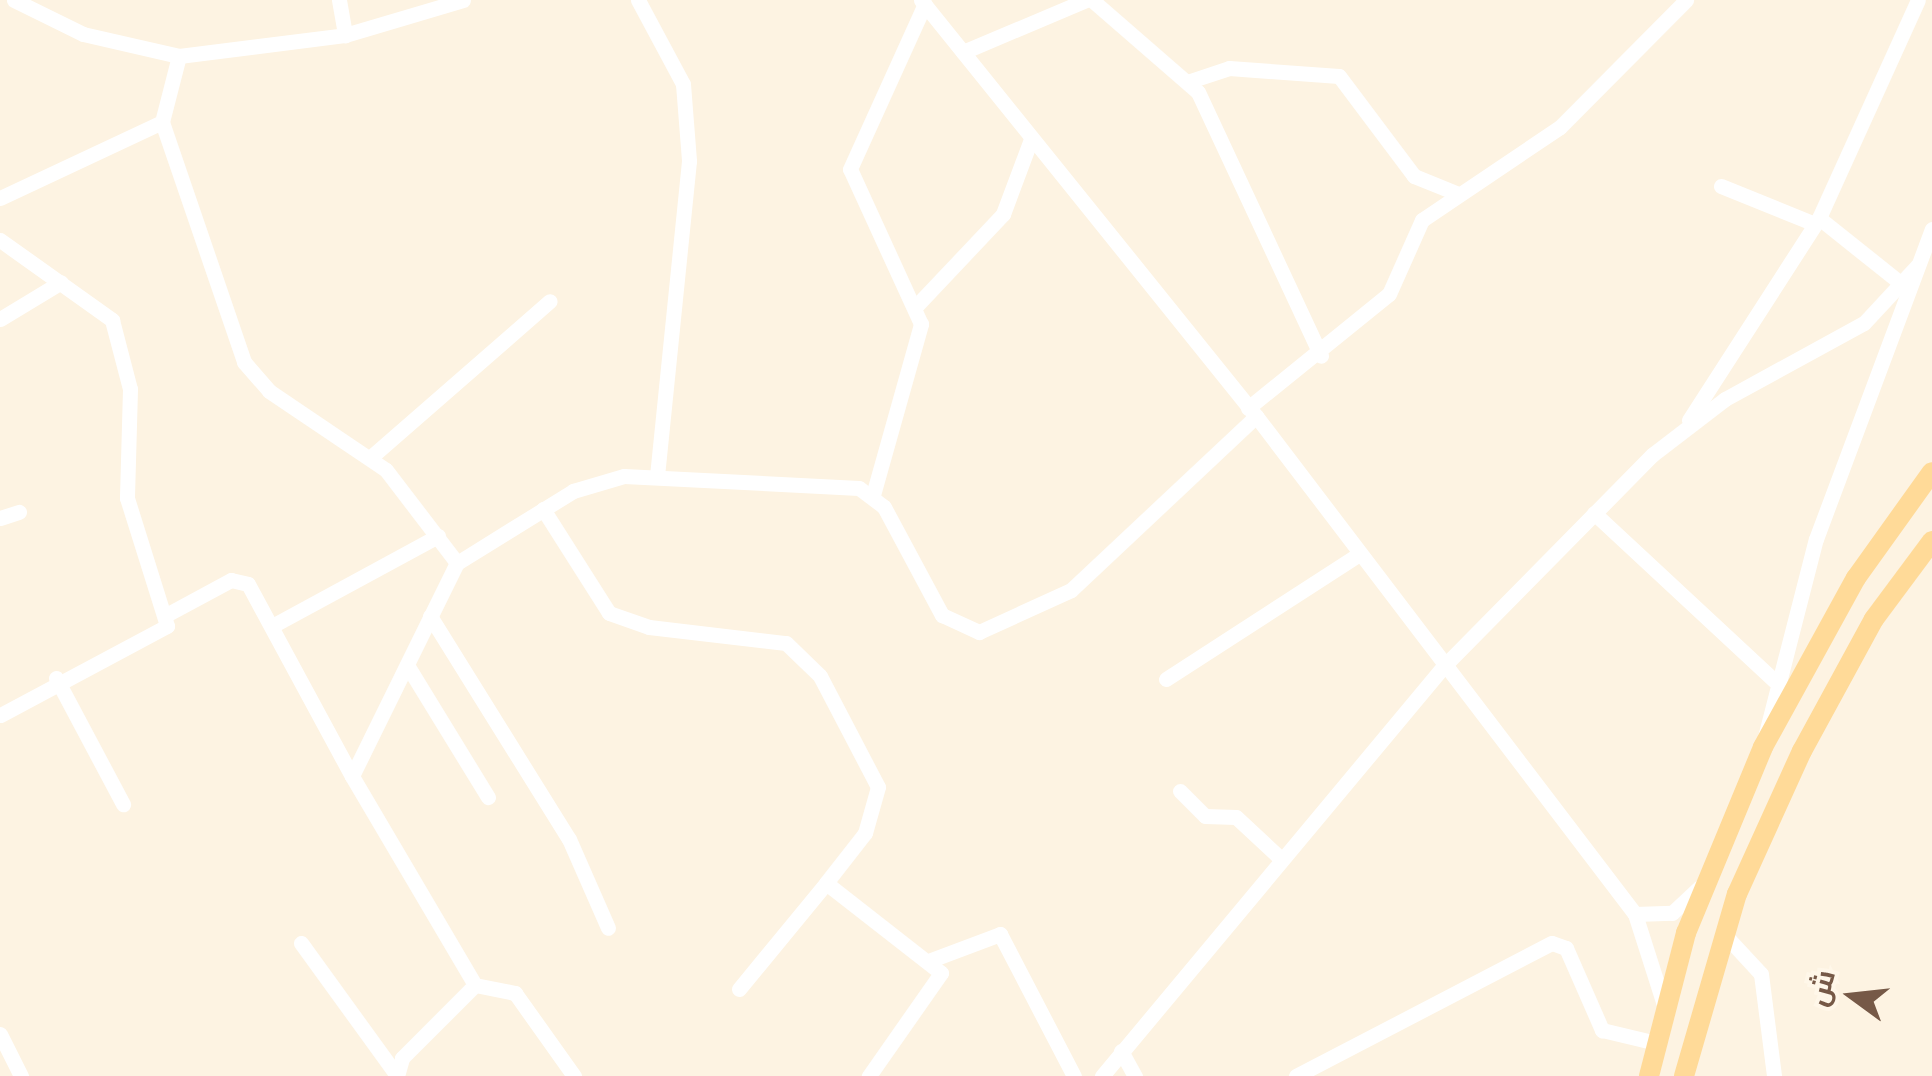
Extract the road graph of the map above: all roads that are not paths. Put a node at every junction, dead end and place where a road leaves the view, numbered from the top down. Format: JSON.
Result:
{"nodes":[{"id":1,"x":338,"y":0,"type":"edge"},
{"id":2,"x":463,"y":0,"type":"edge"},
{"id":3,"x":638,"y":0,"type":"edge"},
{"id":4,"x":1089,"y":0,"type":"edge"},
{"id":5,"x":1686,"y":0,"type":"edge"},
{"id":6,"x":1918,"y":0,"type":"edge"},
{"id":7,"x":23,"y":2,"type":"edge"},
{"id":8,"x":923,"y":2,"type":"edge"},
{"id":9,"x":345,"y":35,"type":"junction"},
{"id":10,"x":963,"y":52,"type":"junction"},
{"id":11,"x":179,"y":56,"type":"junction"},
{"id":12,"x":1190,"y":81,"type":"junction"},
{"id":13,"x":162,"y":122,"type":"junction"},
{"id":14,"x":1031,"y":139,"type":"junction"},
{"id":15,"x":1721,"y":186,"type":"dead end"},
{"id":16,"x":1456,"y":193,"type":"junction"},
{"id":17,"x":0,"y":198,"type":"edge"},
{"id":18,"x":1817,"y":221,"type":"junction"},
{"id":19,"x":1932,"y":229,"type":"edge"},
{"id":20,"x":0,"y":240,"type":"edge"},
{"id":21,"x":1917,"y":266,"type":"junction"},
{"id":22,"x":61,"y":282,"type":"junction"},
{"id":23,"x":1902,"y":285,"type":"junction"},
{"id":24,"x":550,"y":301,"type":"dead end"},
{"id":25,"x":918,"y":304,"type":"junction"},
{"id":26,"x":0,"y":319,"type":"edge"},
{"id":27,"x":1322,"y":356,"type":"junction"},
{"id":28,"x":1252,"y":412,"type":"junction"},
{"id":29,"x":1687,"y":424,"type":"junction"},
{"id":30,"x":371,"y":457,"type":"junction"},
{"id":31,"x":1932,"y":472,"type":"edge"},
{"id":32,"x":657,"y":475,"type":"junction"},
{"id":33,"x":872,"y":494,"type":"junction"},
{"id":34,"x":543,"y":508,"type":"junction"},
{"id":35,"x":19,"y":512,"type":"dead end"},
{"id":36,"x":1594,"y":513,"type":"junction"},
{"id":37,"x":0,"y":518,"type":"edge"},
{"id":38,"x":438,"y":536,"type":"junction"},
{"id":39,"x":1932,"y":541,"type":"edge"},
{"id":40,"x":1358,"y":556,"type":"junction"},
{"id":41,"x":457,"y":562,"type":"junction"},
{"id":42,"x":166,"y":615,"type":"junction"},
{"id":43,"x":430,"y":616,"type":"junction"},
{"id":44,"x":272,"y":626,"type":"junction"},
{"id":45,"x":408,"y":665,"type":"junction"},
{"id":46,"x":1442,"y":667,"type":"junction"},
{"id":47,"x":56,"y":678,"type":"junction"},
{"id":48,"x":1166,"y":679,"type":"dead end"},
{"id":49,"x":1774,"y":680,"type":"junction"},
{"id":50,"x":0,"y":714,"type":"edge"},
{"id":51,"x":1764,"y":747,"type":"junction"},
{"id":52,"x":352,"y":776,"type":"junction"},
{"id":53,"x":1180,"y":790,"type":"dead end"},
{"id":54,"x":488,"y":798,"type":"dead end"},
{"id":55,"x":123,"y":804,"type":"dead end"},
{"id":56,"x":1281,"y":859,"type":"junction"},
{"id":57,"x":826,"y":883,"type":"junction"},
{"id":58,"x":1703,"y":884,"type":"junction"},
{"id":59,"x":1636,"y":914,"type":"junction"},
{"id":60,"x":608,"y":928,"type":"dead end"},
{"id":61,"x":1724,"y":934,"type":"junction"},
{"id":62,"x":301,"y":943,"type":"dead end"},
{"id":63,"x":931,"y":960,"type":"junction"},
{"id":64,"x":475,"y":985,"type":"junction"},
{"id":65,"x":739,"y":989,"type":"dead end"},
{"id":66,"x":1664,"y":1005,"type":"junction"},
{"id":67,"x":0,"y":1034,"type":"edge"},
{"id":68,"x":1656,"y":1043,"type":"junction"},
{"id":69,"x":1120,"y":1051,"type":"junction"},
{"id":70,"x":395,"y":1073,"type":"edge"},
{"id":71,"x":21,"y":1076,"type":"edge"},
{"id":72,"x":574,"y":1076,"type":"edge"},
{"id":73,"x":869,"y":1076,"type":"edge"},
{"id":74,"x":1074,"y":1076,"type":"edge"},
{"id":75,"x":1102,"y":1076,"type":"edge"},
{"id":76,"x":1136,"y":1076,"type":"edge"},
{"id":77,"x":1296,"y":1076,"type":"edge"},
{"id":78,"x":1649,"y":1076,"type":"edge"},
{"id":79,"x":1684,"y":1076,"type":"edge"},
{"id":80,"x":1774,"y":1076,"type":"edge"}],
"edges":[{"from":1,"to":9,"type":"street"},
{"from":2,"to":9,"type":"street"},
{"from":3,"to":32,"type":"street"},
{"from":4,"to":10,"type":"street"},
{"from":4,"to":12,"type":"street"},
{"from":5,"to":16,"type":"street"},
{"from":6,"to":18,"type":"street"},
{"from":7,"to":11,"type":"street"},
{"from":8,"to":10,"type":"street"},
{"from":8,"to":25,"type":"street"},
{"from":9,"to":11,"type":"street"},
{"from":10,"to":14,"type":"street"},
{"from":11,"to":13,"type":"street"},
{"from":12,"to":16,"type":"street"},
{"from":12,"to":27,"type":"street"},
{"from":13,"to":17,"type":"street"},
{"from":13,"to":30,"type":"street"},
{"from":14,"to":25,"type":"street"},
{"from":14,"to":28,"type":"street"},
{"from":15,"to":18,"type":"street"},
{"from":16,"to":27,"type":"street"},
{"from":18,"to":23,"type":"street"},
{"from":18,"to":29,"type":"street"},
{"from":19,"to":21,"type":"street"},
{"from":20,"to":22,"type":"street"},
{"from":21,"to":23,"type":"street"},
{"from":21,"to":49,"type":"street"},
{"from":22,"to":26,"type":"street"},
{"from":22,"to":42,"type":"street"},
{"from":23,"to":29,"type":"street"},
{"from":24,"to":30,"type":"street"},
{"from":25,"to":33,"type":"street"},
{"from":27,"to":28,"type":"street"},
{"from":28,"to":33,"type":"street"},
{"from":28,"to":40,"type":"street"},
{"from":29,"to":36,"type":"street"},
{"from":30,"to":38,"type":"street"},
{"from":31,"to":51,"type":"main road"},
{"from":32,"to":33,"type":"street"},
{"from":32,"to":34,"type":"street"},
{"from":34,"to":41,"type":"street"},
{"from":34,"to":57,"type":"street"},
{"from":35,"to":37,"type":"street"},
{"from":36,"to":46,"type":"street"},
{"from":36,"to":49,"type":"street"},
{"from":38,"to":41,"type":"street"},
{"from":38,"to":44,"type":"street"},
{"from":39,"to":61,"type":"main road"},
{"from":40,"to":46,"type":"street"},
{"from":40,"to":48,"type":"street"},
{"from":41,"to":43,"type":"street"},
{"from":42,"to":44,"type":"street"},
{"from":42,"to":47,"type":"street"},
{"from":43,"to":45,"type":"street"},
{"from":43,"to":60,"type":"street"},
{"from":44,"to":52,"type":"street"},
{"from":45,"to":52,"type":"street"},
{"from":45,"to":54,"type":"street"},
{"from":46,"to":56,"type":"street"},
{"from":46,"to":59,"type":"street"},
{"from":47,"to":50,"type":"street"},
{"from":47,"to":55,"type":"street"},
{"from":49,"to":51,"type":"street"},
{"from":51,"to":58,"type":"main road"},
{"from":52,"to":64,"type":"street"},
{"from":53,"to":56,"type":"street"},
{"from":56,"to":69,"type":"street"},
{"from":57,"to":63,"type":"street"},
{"from":57,"to":65,"type":"street"},
{"from":58,"to":59,"type":"street"},
{"from":58,"to":66,"type":"main road"},
{"from":59,"to":66,"type":"street"},
{"from":61,"to":79,"type":"main road"},
{"from":61,"to":80,"type":"street"},
{"from":62,"to":70,"type":"street"},
{"from":63,"to":73,"type":"street"},
{"from":63,"to":74,"type":"street"},
{"from":64,"to":70,"type":"street"},
{"from":64,"to":72,"type":"street"},
{"from":66,"to":68,"type":"main road"},
{"from":67,"to":71,"type":"street"},
{"from":68,"to":77,"type":"street"},
{"from":68,"to":78,"type":"main road"},
{"from":69,"to":75,"type":"street"},
{"from":69,"to":76,"type":"street"}]}
